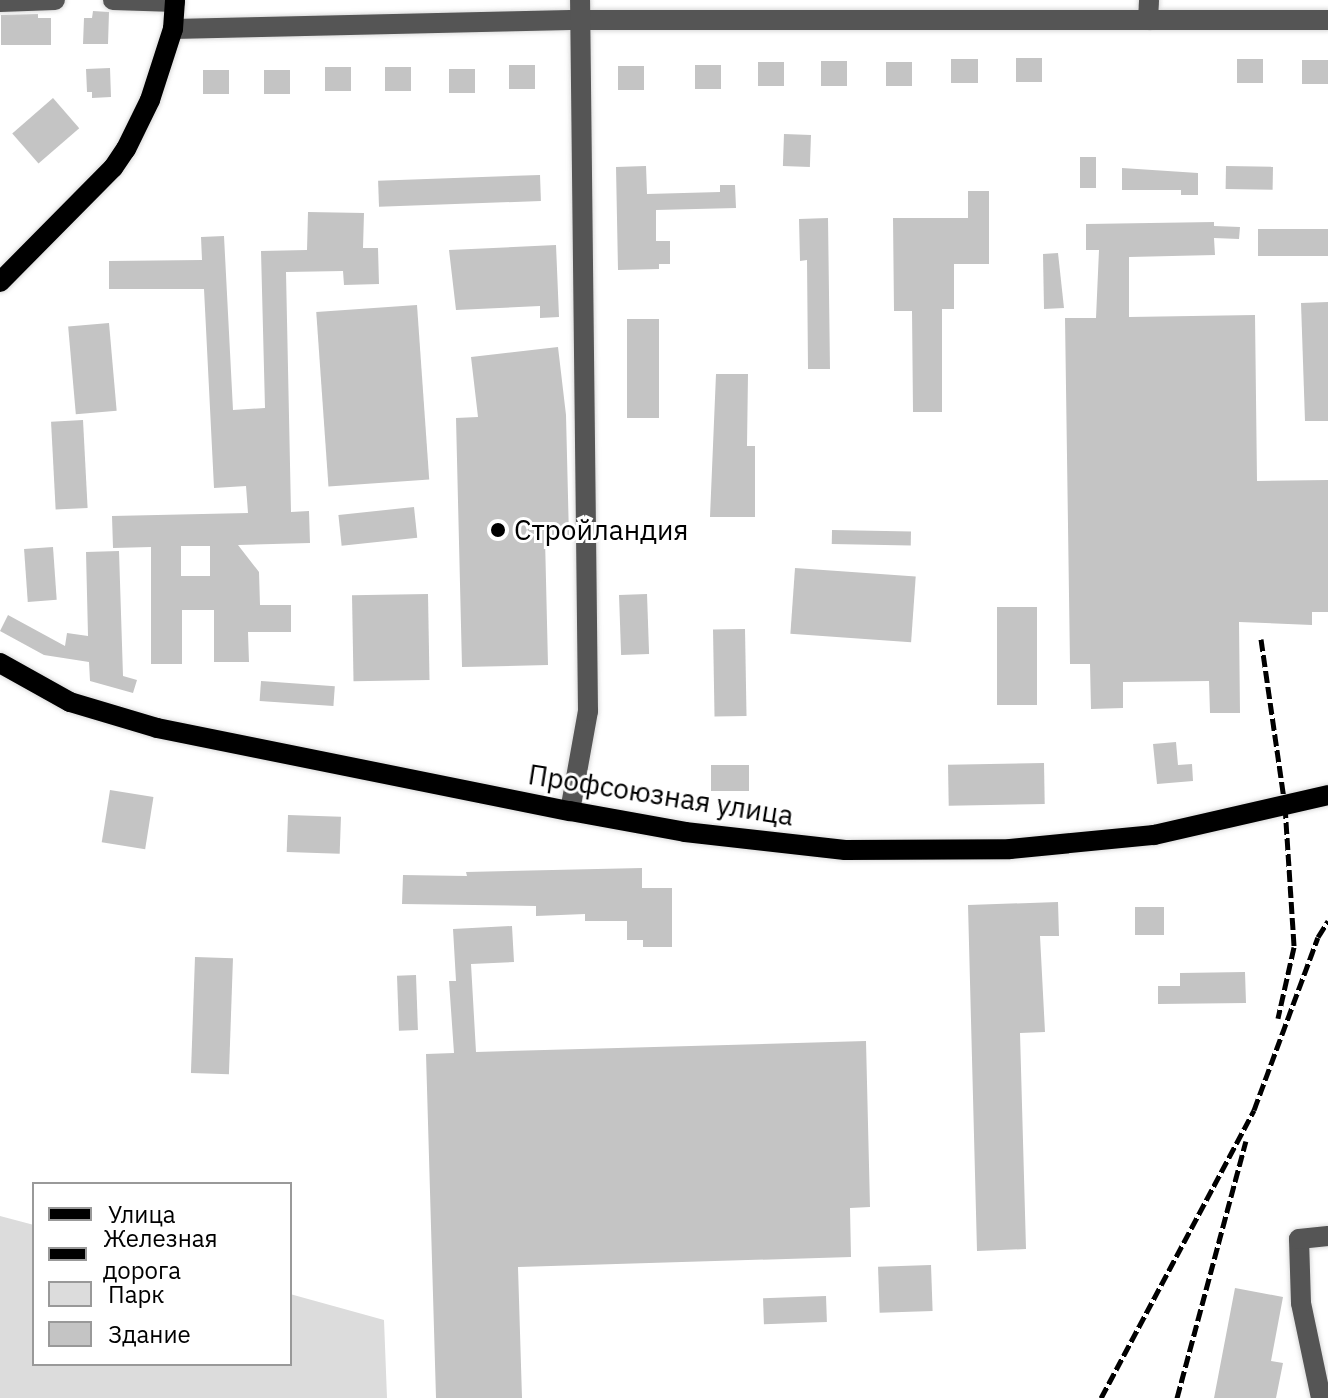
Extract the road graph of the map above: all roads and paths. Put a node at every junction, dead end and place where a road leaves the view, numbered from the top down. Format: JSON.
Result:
{"nodes":[{"id":1,"x":55,"y":0,"type":"edge"},
{"id":2,"x":113,"y":0,"type":"edge"},
{"id":3,"x":175,"y":1,"type":"edge"},
{"id":4,"x":0,"y":2,"type":"edge"},
{"id":5,"x":581,"y":10,"type":"edge"},
{"id":6,"x":1149,"y":10,"type":"edge"},
{"id":7,"x":1328,"y":20,"type":"edge"},
{"id":8,"x":173,"y":29,"type":"junction"},
{"id":9,"x":0,"y":282,"type":"edge"},
{"id":10,"x":0,"y":663,"type":"edge"},
{"id":11,"x":1328,"y":795,"type":"edge"},
{"id":12,"x":570,"y":811,"type":"junction"},
{"id":13,"x":1328,"y":1236,"type":"edge"},
{"id":14,"x":1321,"y":1398,"type":"edge"}],
"edges":[{"from":1,"to":4,"type":"street"},
{"from":2,"to":3,"type":"street"},
{"from":3,"to":8,"type":"main road"},
{"from":5,"to":6,"type":"street"},
{"from":5,"to":8,"type":"street"},
{"from":5,"to":12,"type":"street"},
{"from":6,"to":7,"type":"street"},
{"from":8,"to":9,"type":"main road"},
{"from":10,"to":12,"type":"main road","name":"Профсоюзная улица"},
{"from":11,"to":12,"type":"main road","name":"Профсоюзная улица"},
{"from":13,"to":14,"type":"street"}]}
